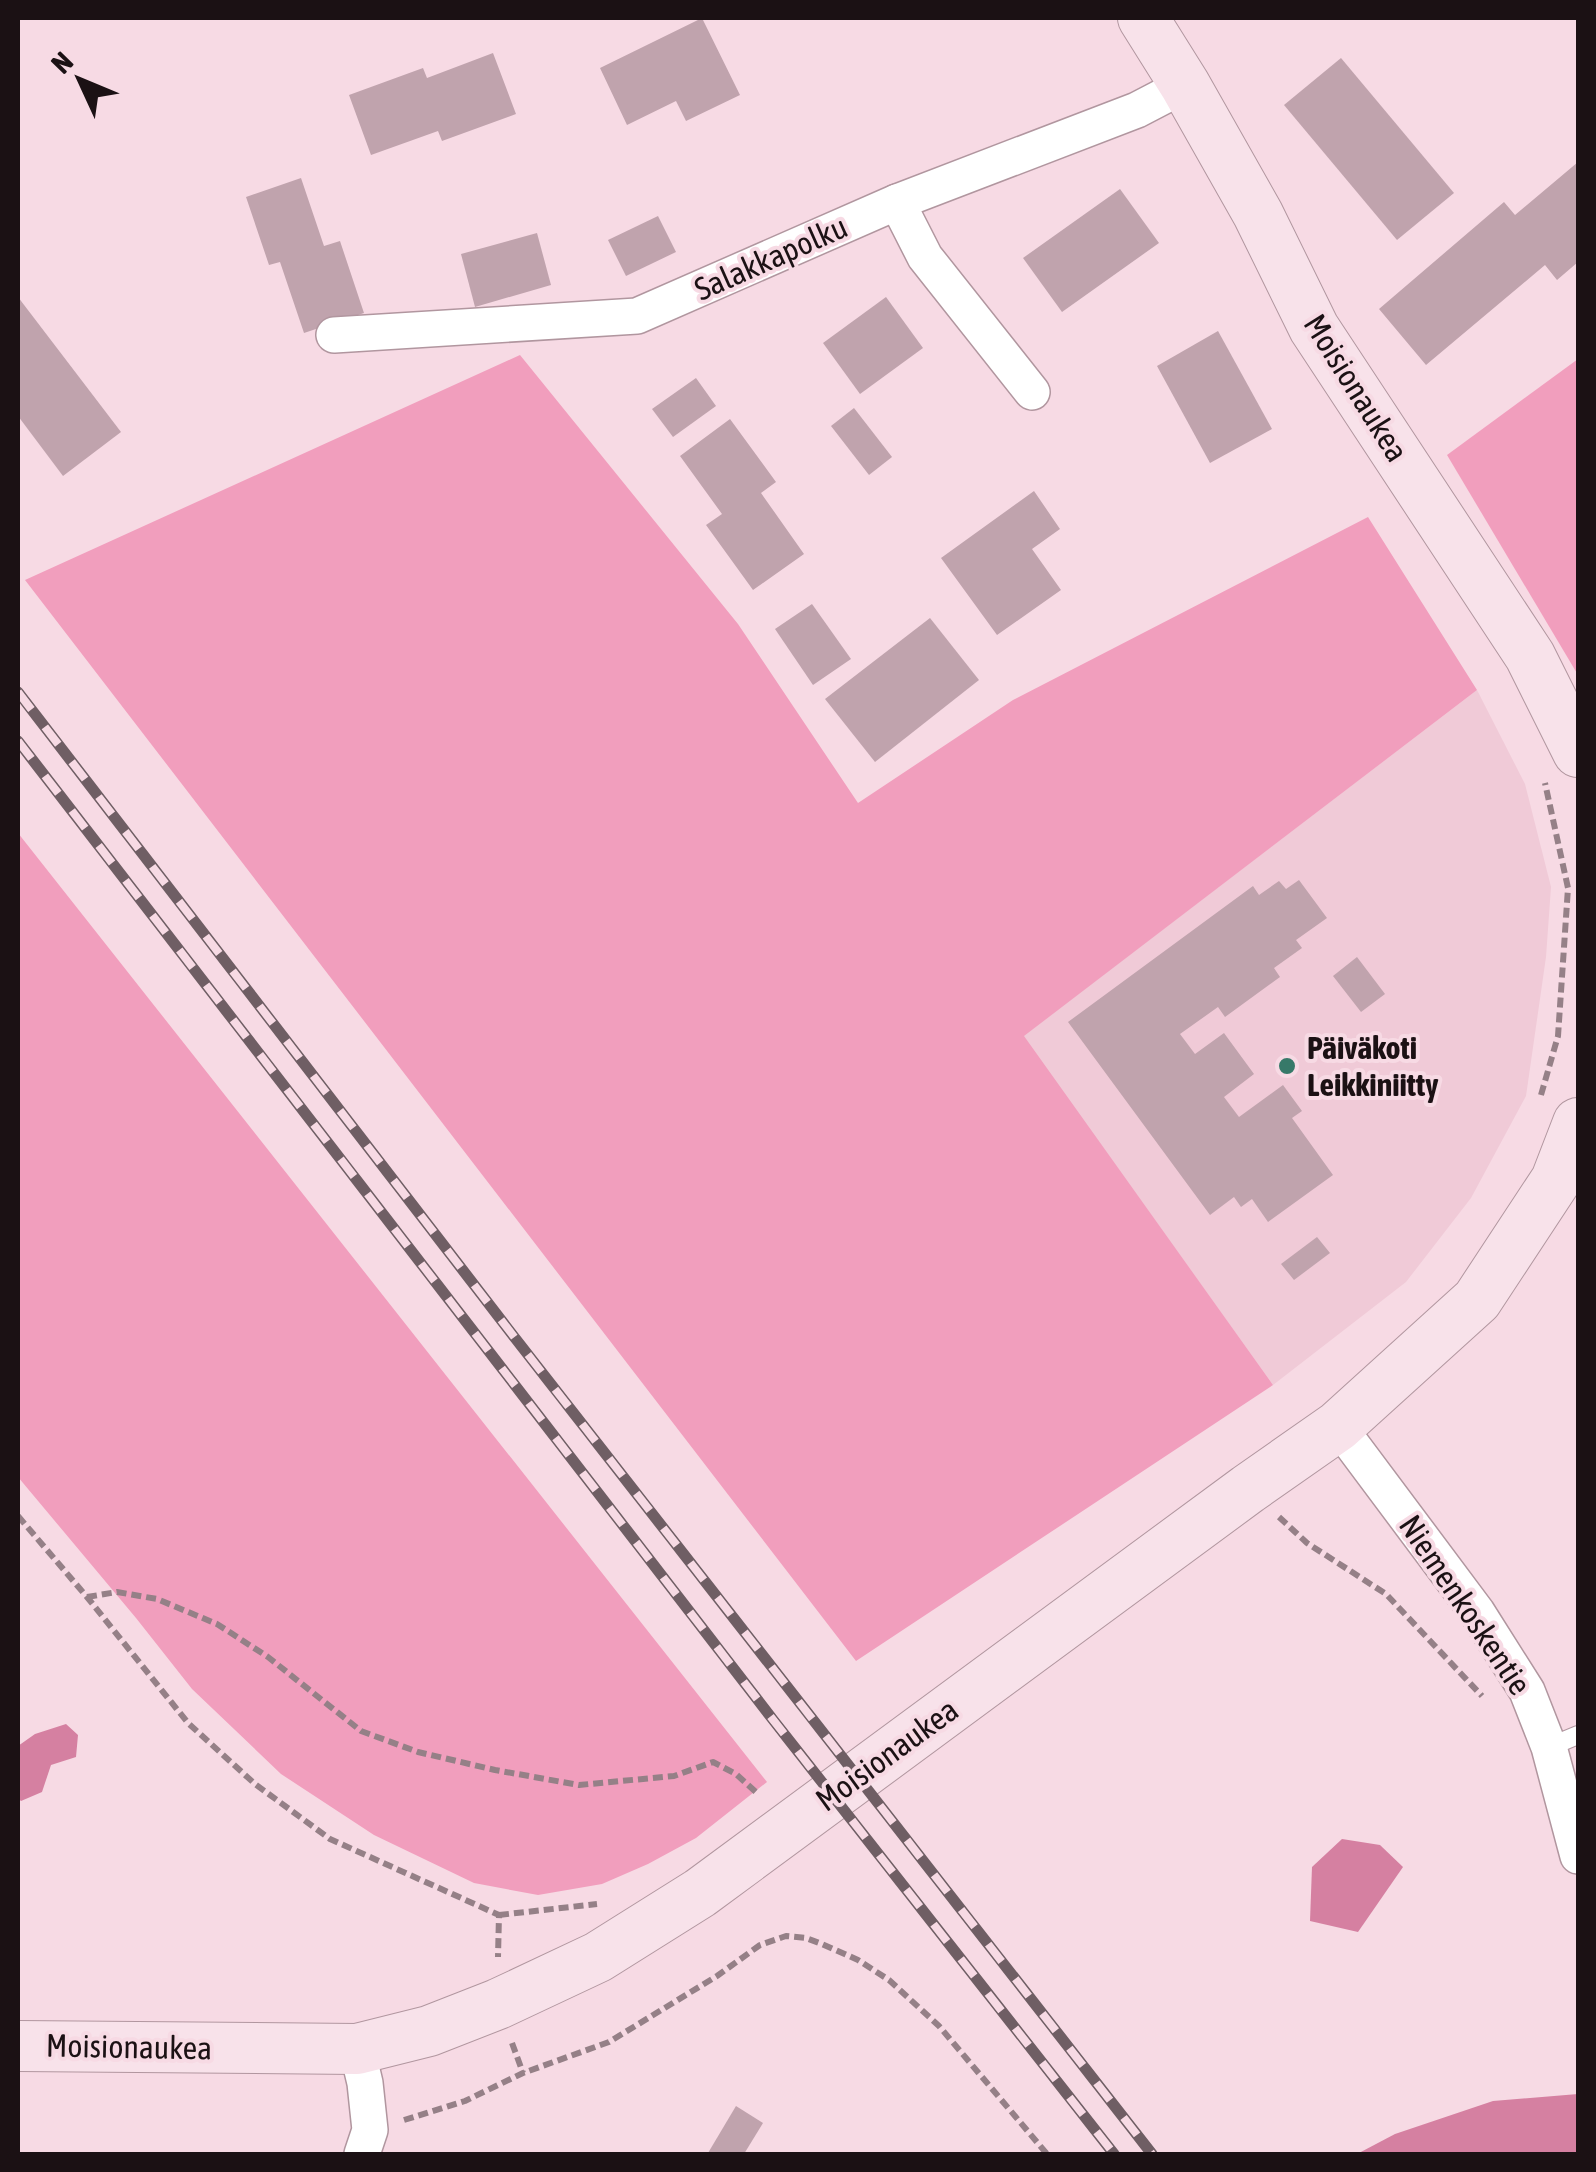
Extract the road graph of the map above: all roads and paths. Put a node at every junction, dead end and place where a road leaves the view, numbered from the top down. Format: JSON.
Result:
{"nodes":[{"id":1,"x":1144,"y":18,"type":"edge"},
{"id":2,"x":1185,"y":85,"type":"junction"},
{"id":3,"x":897,"y":202,"type":"junction"},
{"id":4,"x":334,"y":335,"type":"dead end"},
{"id":5,"x":1032,"y":392,"type":"dead end"},
{"id":6,"x":1561,"y":767,"type":"edge"},
{"id":7,"x":1559,"y":1111,"type":"edge"},
{"id":8,"x":1338,"y":1426,"type":"junction"},
{"id":9,"x":1248,"y":1489,"type":"junction"},
{"id":10,"x":18,"y":1516,"type":"edge"},
{"id":11,"x":87,"y":1597,"type":"junction"},
{"id":12,"x":1492,"y":1707,"type":"dead end"},
{"id":13,"x":1564,"y":1741,"type":"edge"},
{"id":14,"x":765,"y":1800,"type":"dead end"},
{"id":15,"x":1578,"y":1856,"type":"edge"},
{"id":16,"x":414,"y":1877,"type":"dead end"},
{"id":17,"x":599,"y":1904,"type":"dead end"},
{"id":18,"x":498,"y":1915,"type":"dead end"},
{"id":19,"x":18,"y":2046,"type":"edge"},
{"id":20,"x":357,"y":2049,"type":"junction"},
{"id":21,"x":366,"y":2142,"type":"edge"},
{"id":22,"x":1047,"y":2154,"type":"edge"}],
"edges":[{"from":1,"to":2,"type":"street","name":"Moisionaukea"},
{"from":2,"to":3,"type":"street","name":"Salakkapolku"},
{"from":2,"to":6,"type":"street","name":"Moisionaukea"},
{"from":3,"to":4,"type":"street","name":"Salakkapolku"},
{"from":3,"to":5,"type":"street"},
{"from":6,"to":7,"type":"path"},
{"from":7,"to":8,"type":"street","name":"Moisionaukea"},
{"from":8,"to":9,"type":"street","name":"Moisionaukea"},
{"from":8,"to":13,"type":"street","name":"Niemenkoskentie"},
{"from":9,"to":12,"type":"path"},
{"from":9,"to":20,"type":"street","name":"Moisionaukea"},
{"from":10,"to":11,"type":"path"},
{"from":11,"to":14,"type":"path"},
{"from":11,"to":16,"type":"path"},
{"from":13,"to":15,"type":"street","name":"Niemenkoskentie"},
{"from":17,"to":18,"type":"path"},
{"from":19,"to":20,"type":"street","name":"Moisionaukea"},
{"from":20,"to":21,"type":"street"},
{"from":21,"to":22,"type":"path"}]}
